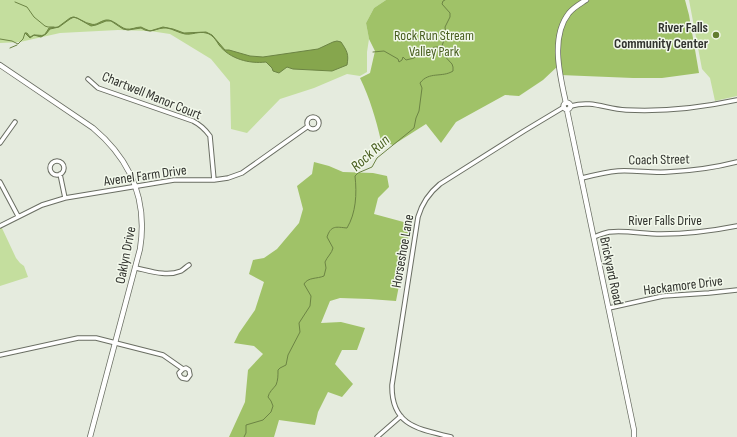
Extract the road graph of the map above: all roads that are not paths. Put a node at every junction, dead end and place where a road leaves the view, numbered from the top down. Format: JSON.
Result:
{"nodes":[{"id":1,"x":586,"y":0,"type":"edge"},
{"id":2,"x":0,"y":65,"type":"edge"},
{"id":3,"x":88,"y":79,"type":"dead end"},
{"id":4,"x":737,"y":100,"type":"edge"},
{"id":5,"x":567,"y":106,"type":"junction"},
{"id":6,"x":16,"y":122,"type":"dead end"},
{"id":7,"x":307,"y":127,"type":"dead end"},
{"id":8,"x":0,"y":143,"type":"edge"},
{"id":9,"x":737,"y":162,"type":"edge"},
{"id":10,"x":60,"y":174,"type":"junction"},
{"id":11,"x":582,"y":178,"type":"junction"},
{"id":12,"x":214,"y":180,"type":"junction"},
{"id":13,"x":0,"y":182,"type":"edge"},
{"id":14,"x":136,"y":186,"type":"junction"},
{"id":15,"x":65,"y":198,"type":"junction"},
{"id":16,"x":18,"y":216,"type":"junction"},
{"id":17,"x":0,"y":226,"type":"edge"},
{"id":18,"x":737,"y":226,"type":"edge"},
{"id":19,"x":594,"y":236,"type":"junction"},
{"id":20,"x":189,"y":265,"type":"dead end"},
{"id":21,"x":136,"y":268,"type":"junction"},
{"id":22,"x":737,"y":290,"type":"edge"},
{"id":23,"x":737,"y":294,"type":"edge"},
{"id":24,"x":609,"y":308,"type":"junction"},
{"id":25,"x":116,"y":342,"type":"junction"},
{"id":26,"x":0,"y":355,"type":"edge"},
{"id":27,"x":183,"y":369,"type":"dead end"},
{"id":28,"x":401,"y":416,"type":"junction"},
{"id":29,"x":90,"y":437,"type":"edge"},
{"id":30,"x":376,"y":437,"type":"edge"},
{"id":31,"x":451,"y":437,"type":"edge"},
{"id":32,"x":634,"y":437,"type":"edge"}],
"edges":[{"from":1,"to":5,"type":"street","name":"Brickyard Road"},
{"from":2,"to":14,"type":"street","name":"Oaklyn Drive"},
{"from":3,"to":12,"type":"street","name":"Chartwell Manor Court"},
{"from":4,"to":5,"type":"street","name":"Horseshoe Lane"},
{"from":5,"to":11,"type":"street","name":"Brickyard Road"},
{"from":5,"to":28,"type":"street","name":"Horseshoe Lane"},
{"from":6,"to":8,"type":"street"},
{"from":7,"to":12,"type":"street","name":"Avenel Farm Drive"},
{"from":9,"to":11,"type":"street","name":"Coach Street"},
{"from":10,"to":10,"type":"street"},
{"from":10,"to":15,"type":"street"},
{"from":11,"to":19,"type":"street","name":"Brickyard Road"},
{"from":12,"to":14,"type":"street","name":"Avenel Farm Drive"},
{"from":13,"to":16,"type":"street"},
{"from":14,"to":15,"type":"street","name":"Avenel Farm Drive"},
{"from":14,"to":21,"type":"street","name":"Oaklyn Drive"},
{"from":15,"to":16,"type":"street","name":"Avenel Farm Drive"},
{"from":16,"to":17,"type":"street","name":"Avenel Farm Drive"},
{"from":18,"to":19,"type":"street","name":"River Falls Drive"},
{"from":19,"to":24,"type":"street","name":"Brickyard Road"},
{"from":20,"to":21,"type":"street"},
{"from":21,"to":25,"type":"street","name":"Oaklyn Drive"},
{"from":22,"to":23,"type":"street"},
{"from":22,"to":24,"type":"street","name":"Hackamore Drive"},
{"from":24,"to":32,"type":"street","name":"Brickyard Road"},
{"from":25,"to":26,"type":"street"},
{"from":25,"to":27,"type":"street"},
{"from":25,"to":29,"type":"street","name":"Oaklyn Drive"},
{"from":28,"to":30,"type":"street"},
{"from":28,"to":31,"type":"street","name":"Horseshoe Lane"}]}
